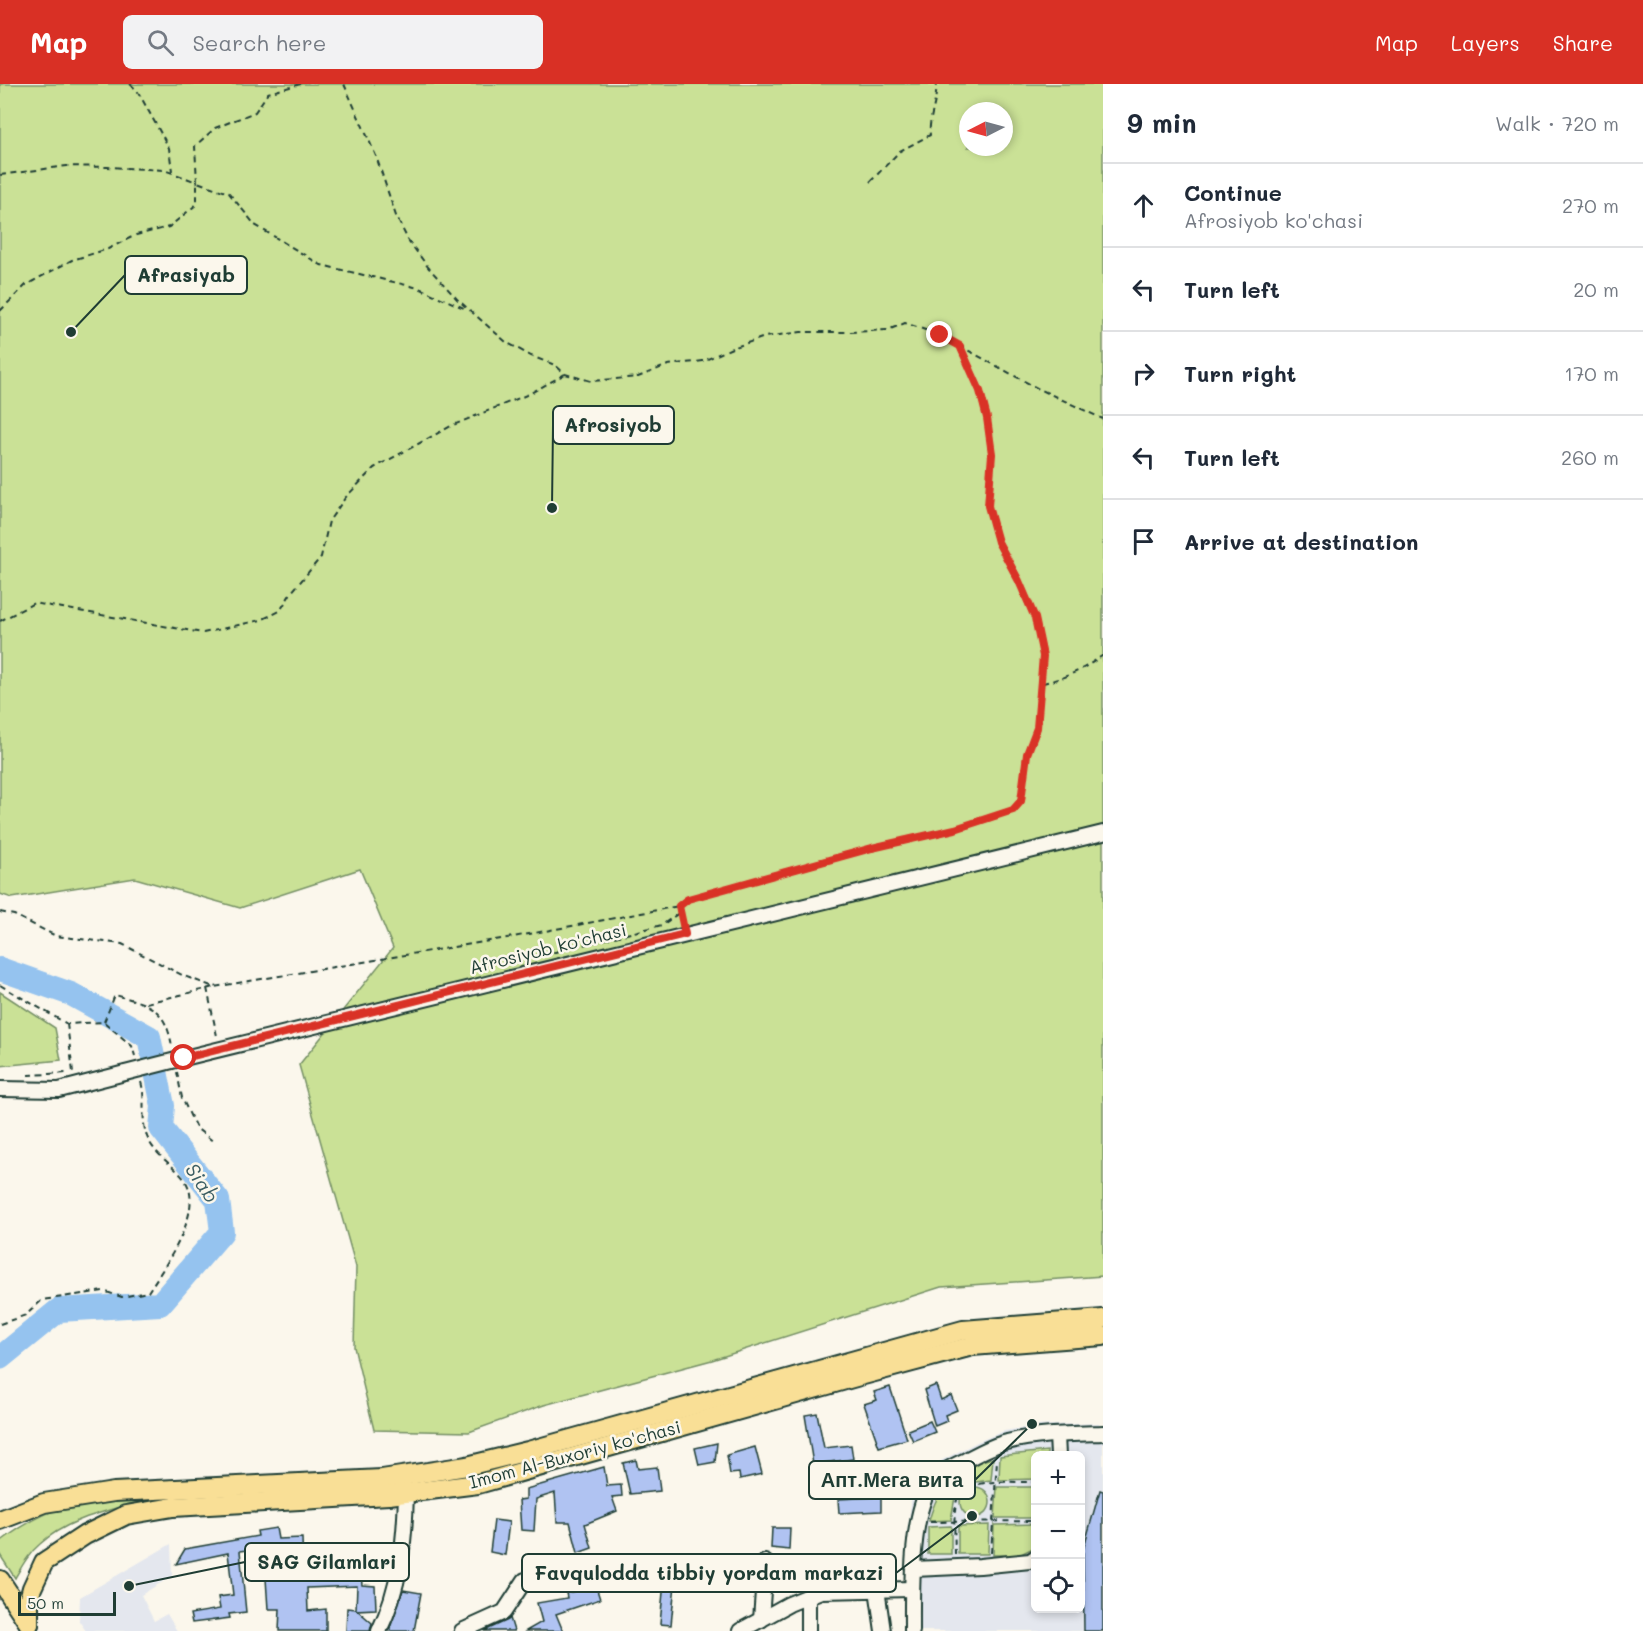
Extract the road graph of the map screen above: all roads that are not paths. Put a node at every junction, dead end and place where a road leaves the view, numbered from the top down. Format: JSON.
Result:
{"nodes":[{"id":1,"x":1103,"y":833,"type":"edge"},
{"id":2,"x":0,"y":1089,"type":"edge"},
{"id":3,"x":1103,"y":1319,"type":"edge"},
{"id":4,"x":1103,"y":1336,"type":"edge"},
{"id":5,"x":1103,"y":1433,"type":"edge"},
{"id":6,"x":1057,"y":1435,"type":"junction"},
{"id":7,"x":1058,"y":1451,"type":"edge"},
{"id":8,"x":530,"y":1460,"type":"junction"},
{"id":9,"x":406,"y":1493,"type":"junction"},
{"id":10,"x":0,"y":1520,"type":"edge"},
{"id":11,"x":1032,"y":1559,"type":"edge"},
{"id":12,"x":765,"y":1562,"type":"dead end"},
{"id":13,"x":914,"y":1569,"type":"junction"},
{"id":14,"x":0,"y":1580,"type":"edge"},
{"id":15,"x":525,"y":1580,"type":"dead end"},
{"id":16,"x":912,"y":1588,"type":"junction"},
{"id":17,"x":877,"y":1590,"type":"junction"},
{"id":18,"x":808,"y":1596,"type":"junction"},
{"id":19,"x":762,"y":1620,"type":"junction"},
{"id":20,"x":31,"y":1628,"type":"edge"},
{"id":21,"x":379,"y":1631,"type":"edge"},
{"id":22,"x":462,"y":1631,"type":"edge"},
{"id":23,"x":740,"y":1631,"type":"edge"},
{"id":24,"x":808,"y":1631,"type":"edge"},
{"id":25,"x":883,"y":1631,"type":"edge"},
{"id":26,"x":912,"y":1631,"type":"edge"}],
"edges":[{"from":1,"to":2,"type":"street","name":"Afrosiyob ko'chasi","bridge":true},
{"from":3,"to":8,"type":"main road","name":"Imom Al-Buxoriy ko'chasi"},
{"from":4,"to":8,"type":"main road","name":"Imom Al-Buxoriy ko'chasi"},
{"from":5,"to":6,"type":"street"},
{"from":6,"to":7,"type":"street"},
{"from":6,"to":13,"type":"street"},
{"from":8,"to":9,"type":"main road","name":"Imom Al-Buxoriy ko'chasi"},
{"from":8,"to":10,"type":"main road","name":"Imom Al-Buxoriy ko'chasi"},
{"from":9,"to":20,"type":"main road","name":"Imom Al-Buxoriy ko'chasi"},
{"from":9,"to":21,"type":"street"},
{"from":11,"to":13,"type":"street"},
{"from":12,"to":19,"type":"street"},
{"from":13,"to":16,"type":"street"},
{"from":14,"to":20,"type":"main road"},
{"from":15,"to":22,"type":"street"},
{"from":16,"to":17,"type":"street"},
{"from":16,"to":26,"type":"street"},
{"from":17,"to":18,"type":"street"},
{"from":17,"to":25,"type":"street"},
{"from":18,"to":19,"type":"street"},
{"from":18,"to":24,"type":"street"},
{"from":19,"to":23,"type":"street"}]}
